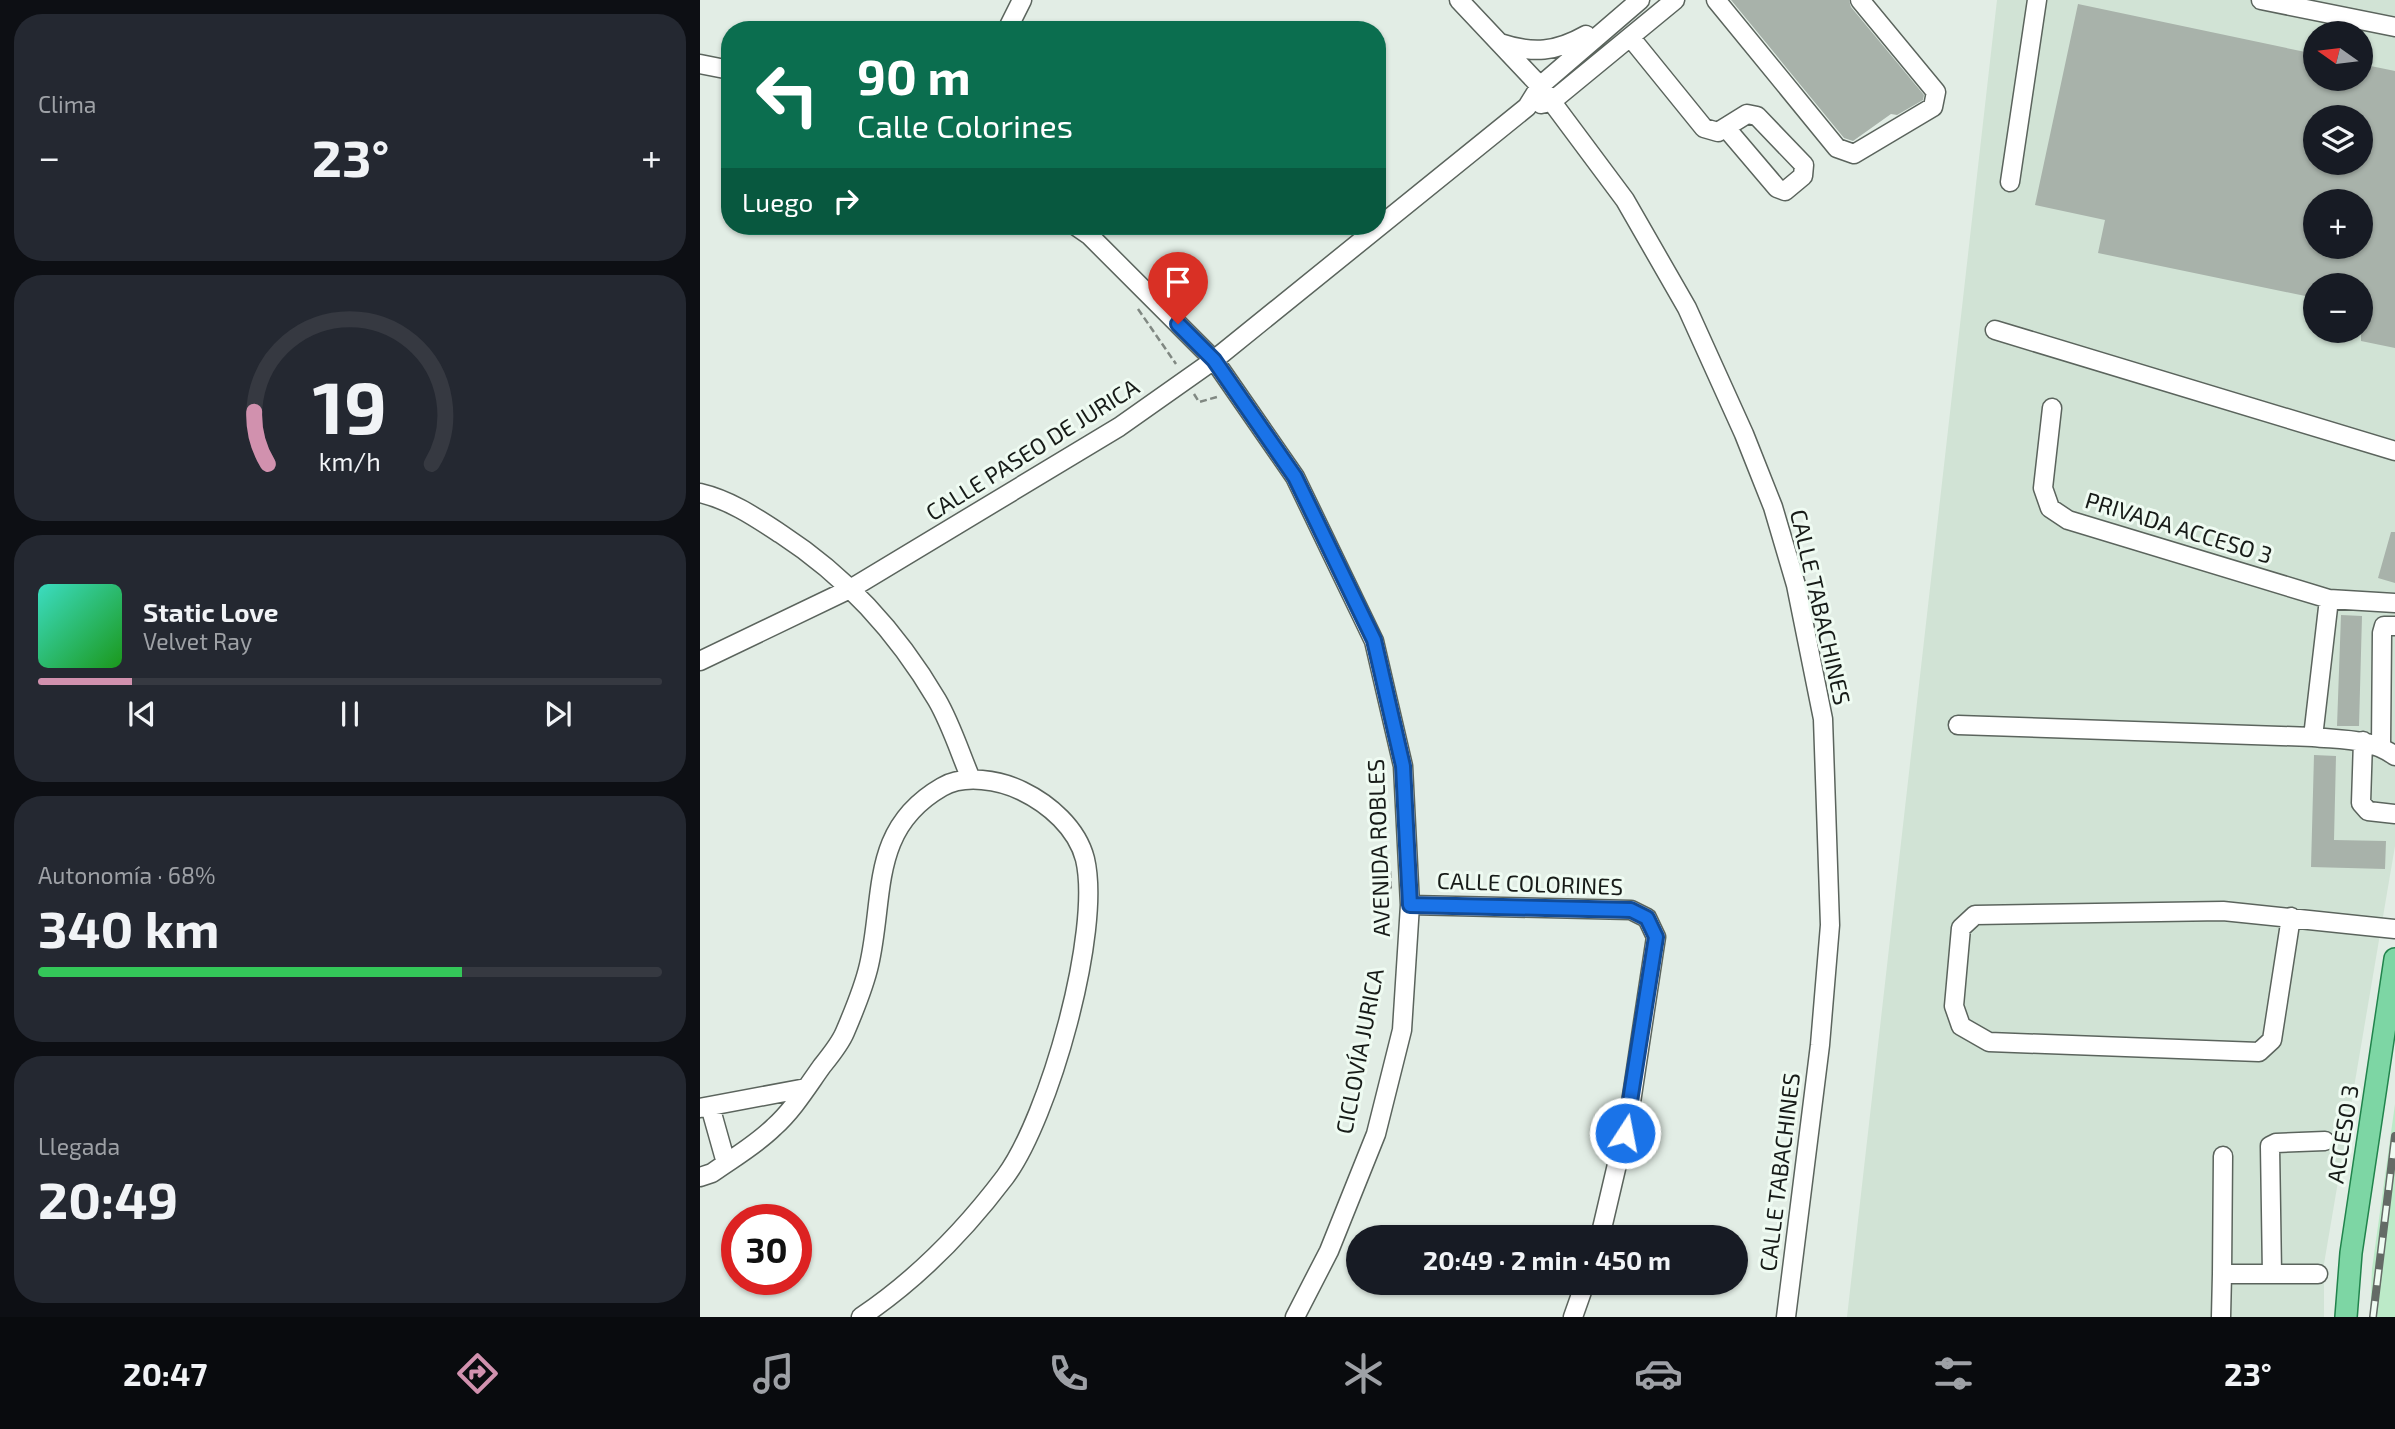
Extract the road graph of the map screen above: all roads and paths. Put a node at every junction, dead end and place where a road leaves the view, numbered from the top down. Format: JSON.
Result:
{"nodes":[{"id":1,"x":1022,"y":0,"type":"edge"},
{"id":2,"x":1459,"y":0,"type":"edge"},
{"id":3,"x":1675,"y":0,"type":"edge"},
{"id":4,"x":1716,"y":0,"type":"edge"},
{"id":5,"x":1860,"y":0,"type":"edge"},
{"id":6,"x":2037,"y":0,"type":"edge"},
{"id":7,"x":2261,"y":0,"type":"edge"},
{"id":8,"x":1634,"y":5,"type":"edge"},
{"id":9,"x":1012,"y":21,"type":"edge"},
{"id":10,"x":2395,"y":27,"type":"edge"},
{"id":11,"x":1631,"y":38,"type":"junction"},
{"id":12,"x":1500,"y":43,"type":"junction"},
{"id":13,"x":700,"y":64,"type":"edge"},
{"id":14,"x":721,"y":68,"type":"edge"},
{"id":15,"x":1540,"y":86,"type":"junction"},
{"id":16,"x":1550,"y":102,"type":"junction"},
{"id":17,"x":1527,"y":107,"type":"junction"},
{"id":18,"x":1726,"y":128,"type":"junction"},
{"id":19,"x":2010,"y":182,"type":"dead end"},
{"id":20,"x":1386,"y":221,"type":"edge"},
{"id":21,"x":1089,"y":235,"type":"edge"},
{"id":22,"x":1369,"y":235,"type":"edge"},
{"id":23,"x":1131,"y":300,"type":"dead end"},
{"id":24,"x":1995,"y":330,"type":"dead end"},
{"id":25,"x":1214,"y":360,"type":"junction"},
{"id":26,"x":1186,"y":379,"type":"junction"},
{"id":27,"x":1222,"y":396,"type":"dead end"},
{"id":28,"x":2052,"y":408,"type":"dead end"},
{"id":29,"x":2395,"y":451,"type":"edge"},
{"id":30,"x":700,"y":493,"type":"edge"},
{"id":31,"x":852,"y":588,"type":"junction"},
{"id":32,"x":2329,"y":598,"type":"junction"},
{"id":33,"x":2395,"y":603,"type":"edge"},
{"id":34,"x":2395,"y":626,"type":"edge"},
{"id":35,"x":700,"y":661,"type":"edge"},
{"id":36,"x":1958,"y":725,"type":"dead end"},
{"id":37,"x":2313,"y":737,"type":"junction"},
{"id":38,"x":2363,"y":741,"type":"junction"},
{"id":39,"x":2388,"y":751,"type":"edge"},
{"id":40,"x":971,"y":779,"type":"junction"},
{"id":41,"x":2395,"y":814,"type":"edge"},
{"id":42,"x":1392,"y":866,"type":"dead end"},
{"id":43,"x":1392,"y":900,"type":"dead end"},
{"id":44,"x":1410,"y":905,"type":"junction"},
{"id":45,"x":2291,"y":917,"type":"junction"},
{"id":46,"x":2395,"y":929,"type":"edge"},
{"id":47,"x":2395,"y":958,"type":"edge"},
{"id":48,"x":806,"y":1088,"type":"junction"},
{"id":49,"x":705,"y":1107,"type":"edge"},
{"id":50,"x":2325,"y":1141,"type":"dead end"},
{"id":51,"x":2223,"y":1156,"type":"dead end"},
{"id":52,"x":726,"y":1163,"type":"junction"},
{"id":53,"x":700,"y":1177,"type":"edge"},
{"id":54,"x":1603,"y":1225,"type":"edge"},
{"id":55,"x":2222,"y":1274,"type":"junction"},
{"id":56,"x":2272,"y":1274,"type":"junction"},
{"id":57,"x":2318,"y":1274,"type":"dead end"},
{"id":58,"x":1581,"y":1295,"type":"edge"},
{"id":59,"x":861,"y":1317,"type":"edge"},
{"id":60,"x":1295,"y":1317,"type":"edge"},
{"id":61,"x":1573,"y":1317,"type":"edge"},
{"id":62,"x":1786,"y":1317,"type":"edge"},
{"id":63,"x":2221,"y":1317,"type":"edge"},
{"id":64,"x":2346,"y":1317,"type":"edge"}],
"edges":[{"from":1,"to":9,"type":"street"},
{"from":2,"to":12,"type":"street","name":"CALLE TABACHINES"},
{"from":3,"to":11,"type":"street","name":"CALLE PASEO DE JURICA"},
{"from":4,"to":5,"type":"street"},
{"from":6,"to":19,"type":"street"},
{"from":7,"to":10,"type":"street"},
{"from":8,"to":12,"type":"street"},
{"from":8,"to":15,"type":"street","name":"CALLE PASEO DE JURICA"},
{"from":11,"to":16,"type":"street","name":"CALLE PASEO DE JURICA"},
{"from":11,"to":18,"type":"street"},
{"from":12,"to":15,"type":"street","name":"CALLE TABACHINES"},
{"from":13,"to":14,"type":"street"},
{"from":15,"to":16,"type":"street","name":"CALLE TABACHINES"},
{"from":15,"to":17,"type":"street","name":"CALLE PASEO DE JURICA"},
{"from":16,"to":17,"type":"street","name":"CALLE PASEO DE JURICA"},
{"from":16,"to":62,"type":"street","name":"CALLE TABACHINES"},
{"from":17,"to":20,"type":"street","name":"CALLE PASEO DE JURICA"},
{"from":18,"to":18,"type":"street"},
{"from":21,"to":25,"type":"street","name":"AVENIDA ROBLES"},
{"from":22,"to":25,"type":"street","name":"CALLE PASEO DE JURICA"},
{"from":23,"to":26,"type":"path"},
{"from":24,"to":29,"type":"street"},
{"from":25,"to":26,"type":"street","name":"CALLE PASEO DE JURICA"},
{"from":25,"to":44,"type":"street","name":"AVENIDA ROBLES"},
{"from":26,"to":27,"type":"path"},
{"from":26,"to":31,"type":"street","name":"CALLE PASEO DE JURICA"},
{"from":28,"to":32,"type":"street","name":"PRIVADA ACCESO 3"},
{"from":30,"to":31,"type":"street"},
{"from":31,"to":35,"type":"street","name":"CALLE PASEO DE JURICA"},
{"from":31,"to":40,"type":"street"},
{"from":32,"to":33,"type":"street","name":"PRIVADA ACCESO 3"},
{"from":32,"to":37,"type":"street"},
{"from":34,"to":39,"type":"street"},
{"from":36,"to":37,"type":"street"},
{"from":37,"to":38,"type":"street"},
{"from":38,"to":39,"type":"street"},
{"from":38,"to":41,"type":"street"},
{"from":40,"to":48,"type":"street"},
{"from":40,"to":59,"type":"street"},
{"from":42,"to":43,"type":"path"},
{"from":44,"to":54,"type":"street","name":"CALLE COLORINES"},
{"from":44,"to":60,"type":"street","name":"AVENIDA ROBLES"},
{"from":45,"to":45,"type":"street"},
{"from":45,"to":46,"type":"street"},
{"from":47,"to":64,"type":"main road","name":"ACCESO 3"},
{"from":48,"to":49,"type":"street"},
{"from":48,"to":52,"type":"street"},
{"from":49,"to":52,"type":"street"},
{"from":50,"to":56,"type":"street"},
{"from":51,"to":55,"type":"street"},
{"from":52,"to":53,"type":"street"},
{"from":55,"to":56,"type":"street"},
{"from":55,"to":63,"type":"street"},
{"from":56,"to":57,"type":"street"},
{"from":58,"to":61,"type":"street"}]}
